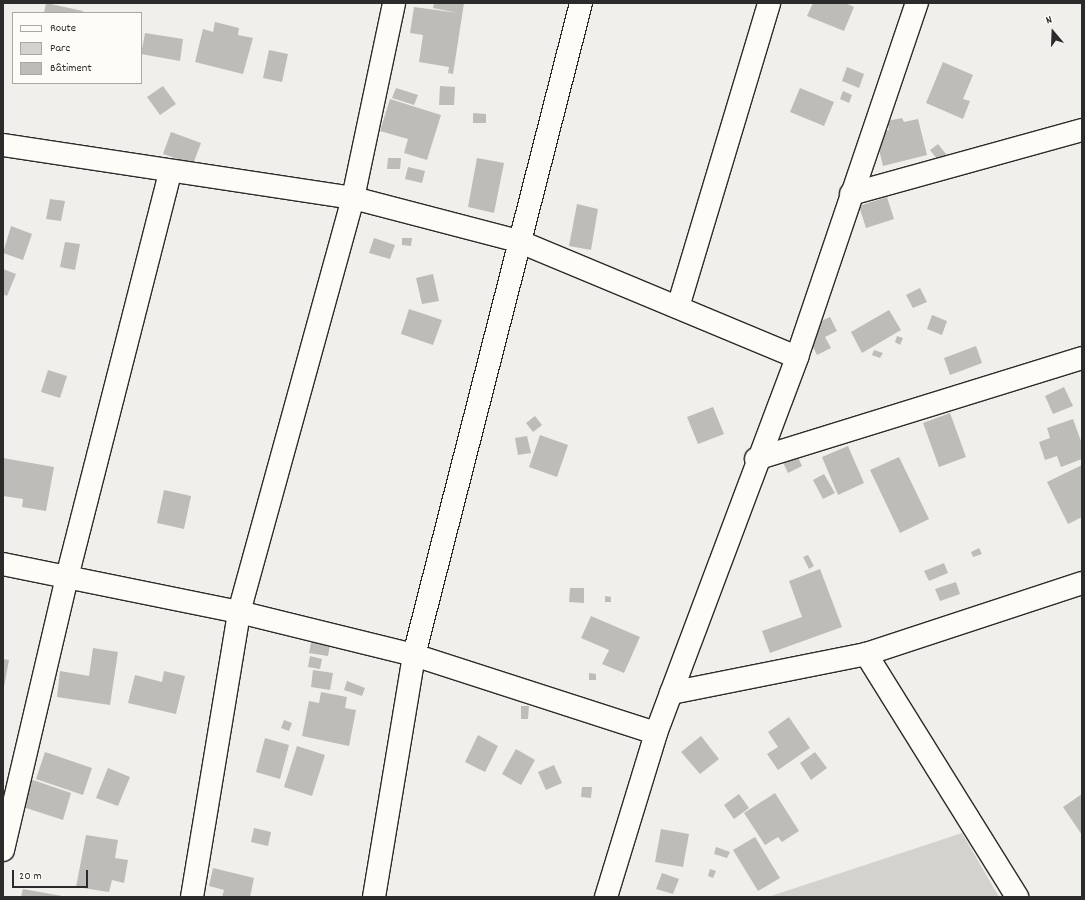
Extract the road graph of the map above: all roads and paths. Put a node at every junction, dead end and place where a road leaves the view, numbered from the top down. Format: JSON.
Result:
{"nodes":[{"id":1,"x":394,"y":3,"type":"edge"},
{"id":2,"x":582,"y":3,"type":"edge"},
{"id":3,"x":769,"y":3,"type":"edge"},
{"id":4,"x":917,"y":3,"type":"edge"},
{"id":5,"x":1082,"y":130,"type":"edge"},
{"id":6,"x":3,"y":145,"type":"edge"},
{"id":7,"x":170,"y":173,"type":"junction"},
{"id":8,"x":851,"y":194,"type":"junction"},
{"id":9,"x":353,"y":198,"type":"junction"},
{"id":10,"x":518,"y":241,"type":"junction"},
{"id":11,"x":678,"y":307,"type":"junction"},
{"id":12,"x":797,"y":357,"type":"junction"},
{"id":13,"x":1082,"y":358,"type":"edge"},
{"id":14,"x":756,"y":459,"type":"junction"},
{"id":15,"x":3,"y":564,"type":"edge"},
{"id":16,"x":67,"y":577,"type":"junction"},
{"id":17,"x":1082,"y":584,"type":"edge"},
{"id":18,"x":239,"y":612,"type":"junction"},
{"id":19,"x":414,"y":654,"type":"junction"},
{"id":20,"x":866,"y":654,"type":"junction"},
{"id":21,"x":671,"y":693,"type":"junction"},
{"id":22,"x":656,"y":733,"type":"junction"},
{"id":23,"x":3,"y":850,"type":"edge"},
{"id":24,"x":192,"y":897,"type":"edge"},
{"id":25,"x":374,"y":897,"type":"edge"},
{"id":26,"x":606,"y":897,"type":"edge"},
{"id":27,"x":1017,"y":897,"type":"edge"}],
"edges":[{"from":1,"to":9,"type":"street"},
{"from":2,"to":10,"type":"street"},
{"from":3,"to":11,"type":"street"},
{"from":4,"to":8,"type":"street"},
{"from":5,"to":8,"type":"street"},
{"from":6,"to":7,"type":"street"},
{"from":7,"to":9,"type":"street"},
{"from":7,"to":16,"type":"street"},
{"from":8,"to":12,"type":"street"},
{"from":9,"to":10,"type":"street"},
{"from":9,"to":18,"type":"street"},
{"from":10,"to":11,"type":"street"},
{"from":10,"to":19,"type":"street"},
{"from":11,"to":12,"type":"street"},
{"from":12,"to":14,"type":"street"},
{"from":13,"to":14,"type":"street"},
{"from":14,"to":21,"type":"street"},
{"from":15,"to":16,"type":"street"},
{"from":16,"to":18,"type":"street"},
{"from":16,"to":23,"type":"street"},
{"from":17,"to":20,"type":"street"},
{"from":18,"to":19,"type":"street"},
{"from":18,"to":24,"type":"street"},
{"from":19,"to":22,"type":"street"},
{"from":19,"to":25,"type":"street"},
{"from":20,"to":21,"type":"street"},
{"from":20,"to":27,"type":"street"},
{"from":21,"to":22,"type":"street"},
{"from":22,"to":26,"type":"street"}]}
